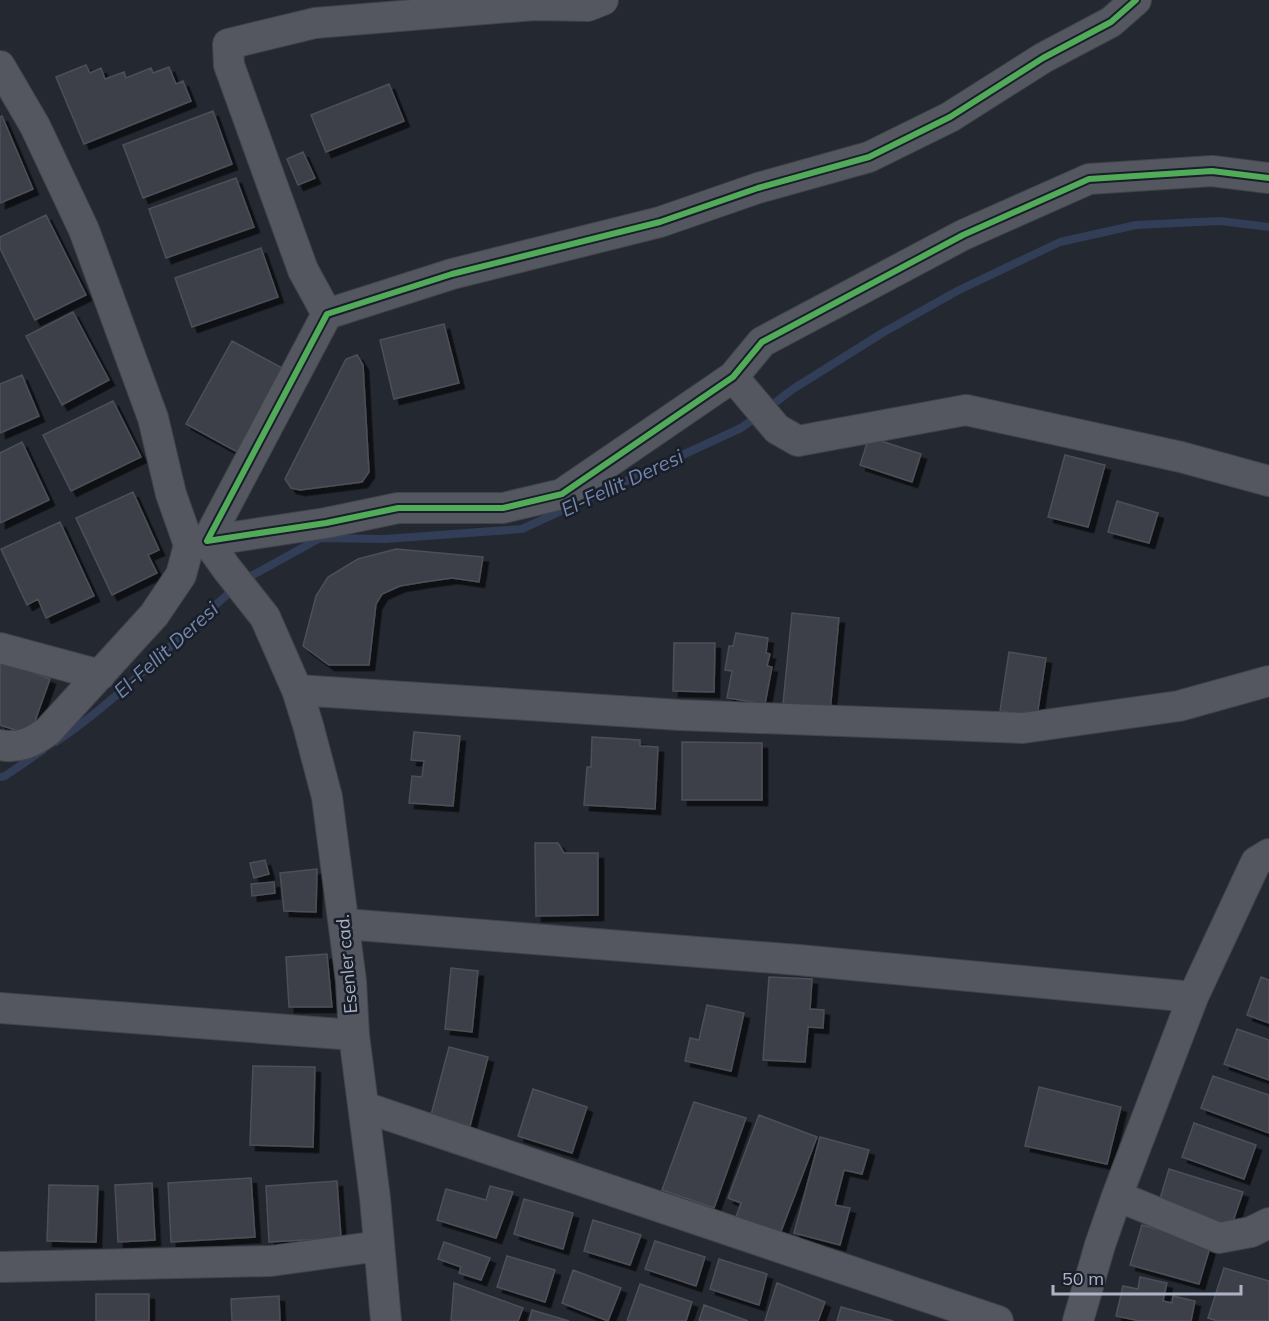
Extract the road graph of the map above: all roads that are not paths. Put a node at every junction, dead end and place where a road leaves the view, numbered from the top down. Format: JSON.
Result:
{"nodes":[{"id":1,"x":603,"y":0,"type":"edge"},
{"id":2,"x":1136,"y":0,"type":"edge"},
{"id":3,"x":487,"y":4,"type":"edge"},
{"id":4,"x":318,"y":12,"type":"edge"},
{"id":5,"x":0,"y":66,"type":"edge"},
{"id":6,"x":1269,"y":178,"type":"edge"},
{"id":7,"x":327,"y":314,"type":"junction"},
{"id":8,"x":743,"y":388,"type":"junction"},
{"id":9,"x":1269,"y":481,"type":"edge"},
{"id":10,"x":198,"y":543,"type":"junction"},
{"id":11,"x":0,"y":648,"type":"edge"},
{"id":12,"x":100,"y":675,"type":"junction"},
{"id":13,"x":1269,"y":681,"type":"edge"},
{"id":14,"x":297,"y":690,"type":"junction"},
{"id":15,"x":0,"y":745,"type":"edge"},
{"id":16,"x":1269,"y":854,"type":"edge"},
{"id":17,"x":345,"y":924,"type":"junction"},
{"id":18,"x":1193,"y":997,"type":"junction"},
{"id":19,"x":0,"y":1008,"type":"edge"},
{"id":20,"x":354,"y":1035,"type":"junction"},
{"id":21,"x":364,"y":1107,"type":"junction"},
{"id":22,"x":1116,"y":1196,"type":"junction"},
{"id":23,"x":1269,"y":1223,"type":"edge"},
{"id":24,"x":379,"y":1246,"type":"junction"},
{"id":25,"x":0,"y":1267,"type":"edge"},
{"id":26,"x":386,"y":1321,"type":"edge"},
{"id":27,"x":998,"y":1321,"type":"edge"},
{"id":28,"x":1078,"y":1321,"type":"edge"}],
"edges":[{"from":1,"to":3,"type":"street"},
{"from":2,"to":7,"type":"street"},
{"from":3,"to":4,"type":"street"},
{"from":4,"to":7,"type":"street"},
{"from":5,"to":10,"type":"street","name":"Esenler cad."},
{"from":6,"to":8,"type":"street"},
{"from":7,"to":10,"type":"street"},
{"from":8,"to":9,"type":"street"},
{"from":8,"to":10,"type":"street"},
{"from":10,"to":12,"type":"street"},
{"from":10,"to":14,"type":"street","name":"Esenler cad."},
{"from":11,"to":12,"type":"street"},
{"from":12,"to":15,"type":"street"},
{"from":13,"to":14,"type":"street"},
{"from":14,"to":17,"type":"street","name":"Esenler cad."},
{"from":16,"to":18,"type":"street"},
{"from":17,"to":18,"type":"street"},
{"from":17,"to":20,"type":"street","name":"Esenler cad."},
{"from":18,"to":22,"type":"street"},
{"from":19,"to":20,"type":"street"},
{"from":20,"to":21,"type":"street","name":"Esenler cad."},
{"from":21,"to":24,"type":"street","name":"Esenler cad."},
{"from":21,"to":27,"type":"street"},
{"from":22,"to":23,"type":"street"},
{"from":22,"to":28,"type":"street"},
{"from":24,"to":25,"type":"street"},
{"from":24,"to":26,"type":"street","name":"Esenler cad."}]}
